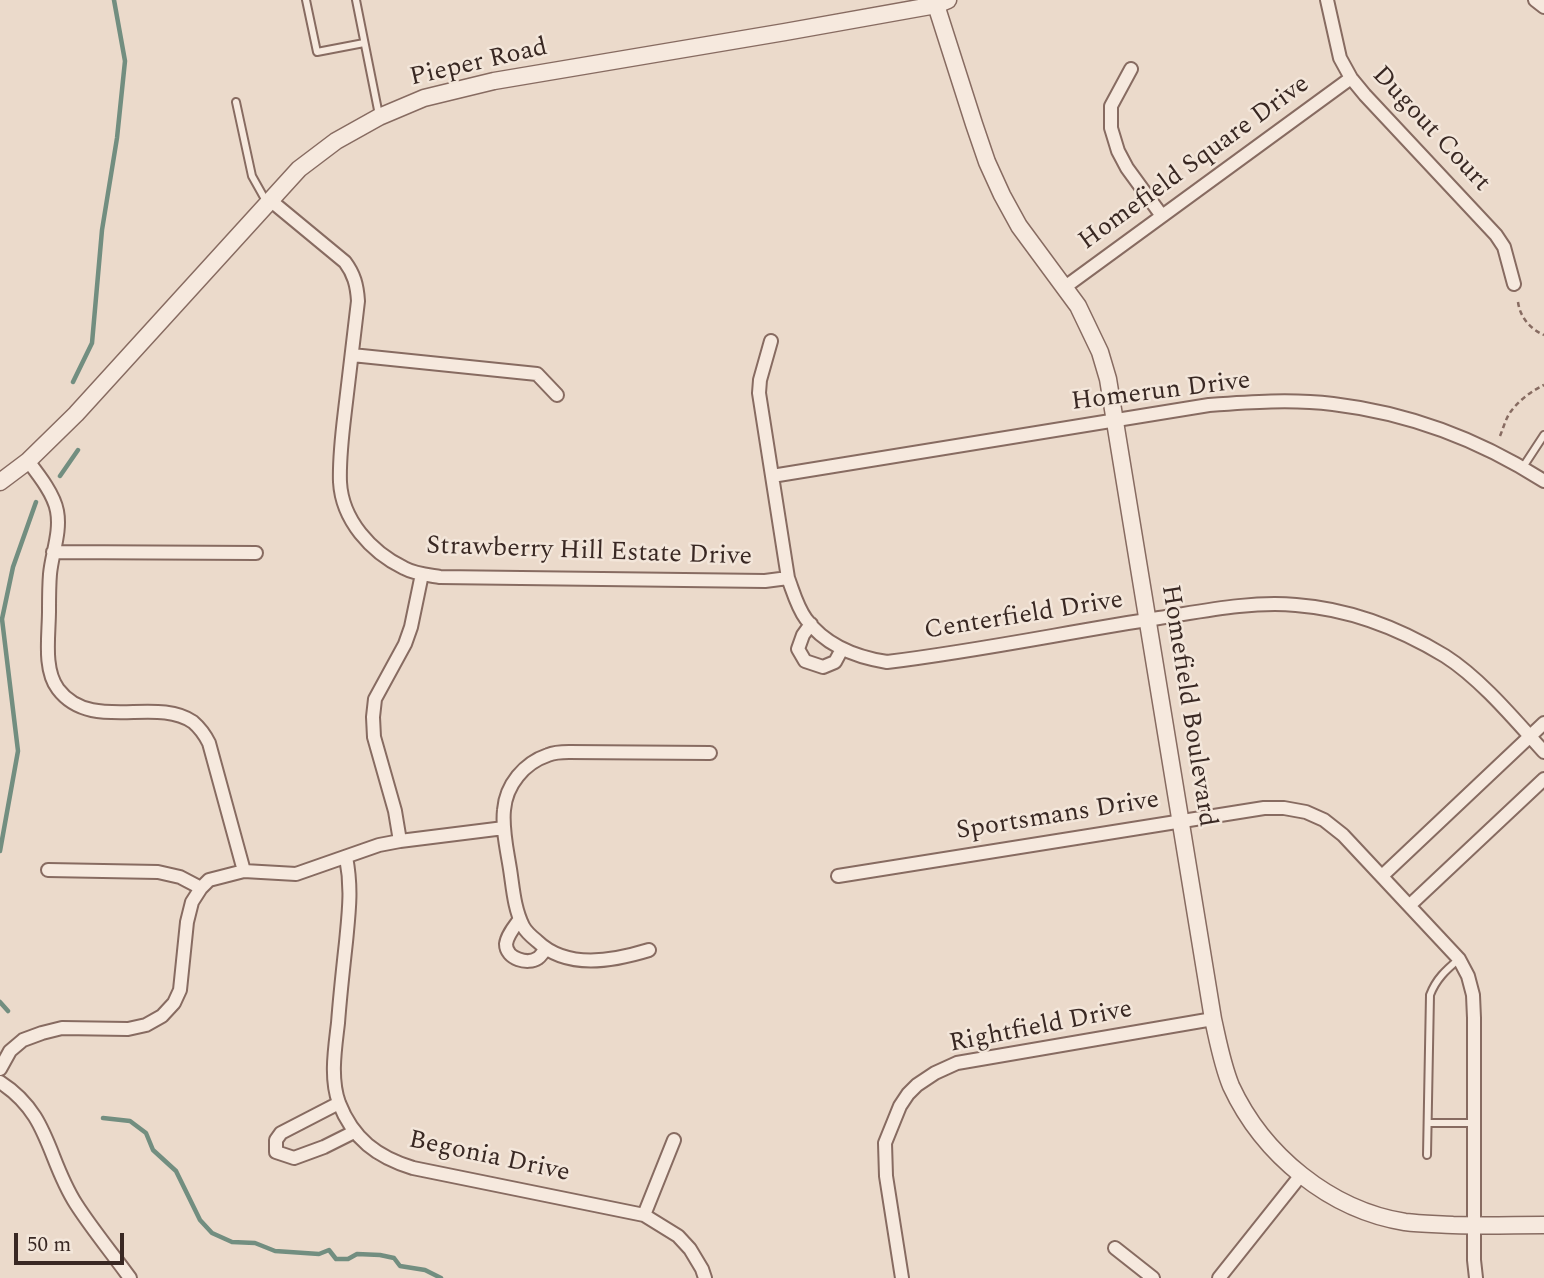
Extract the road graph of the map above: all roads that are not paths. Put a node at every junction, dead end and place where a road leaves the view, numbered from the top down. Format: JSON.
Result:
{"nodes":[{"id":1,"x":306,"y":0,"type":"edge"},
{"id":2,"x":356,"y":0,"type":"edge"},
{"id":3,"x":1327,"y":0,"type":"edge"},
{"id":4,"x":1535,"y":0,"type":"edge"},
{"id":5,"x":939,"y":2,"type":"edge"},
{"id":6,"x":1544,"y":7,"type":"edge"},
{"id":7,"x":365,"y":43,"type":"junction"},
{"id":8,"x":1131,"y":69,"type":"dead end"},
{"id":9,"x":1351,"y":78,"type":"junction"},
{"id":10,"x":236,"y":102,"type":"dead end"},
{"id":11,"x":379,"y":117,"type":"junction"},
{"id":12,"x":268,"y":201,"type":"junction"},
{"id":13,"x":1162,"y":216,"type":"junction"},
{"id":14,"x":1514,"y":284,"type":"dead end"},
{"id":15,"x":1065,"y":287,"type":"junction"},
{"id":16,"x":771,"y":341,"type":"dead end"},
{"id":17,"x":352,"y":355,"type":"junction"},
{"id":18,"x":557,"y":395,"type":"dead end"},
{"id":19,"x":1115,"y":420,"type":"junction"},
{"id":20,"x":1544,"y":435,"type":"edge"},
{"id":21,"x":28,"y":461,"type":"junction"},
{"id":22,"x":1523,"y":467,"type":"junction"},
{"id":23,"x":772,"y":476,"type":"junction"},
{"id":24,"x":1544,"y":481,"type":"edge"},
{"id":25,"x":0,"y":482,"type":"edge"},
{"id":26,"x":53,"y":552,"type":"junction"},
{"id":27,"x":256,"y":553,"type":"dead end"},
{"id":28,"x":422,"y":574,"type":"junction"},
{"id":29,"x":788,"y":578,"type":"junction"},
{"id":30,"x":1148,"y":620,"type":"junction"},
{"id":31,"x":811,"y":624,"type":"junction"},
{"id":32,"x":842,"y":649,"type":"junction"},
{"id":33,"x":1544,"y":723,"type":"edge"},
{"id":34,"x":1530,"y":737,"type":"junction"},
{"id":35,"x":1544,"y":751,"type":"edge"},
{"id":36,"x":710,"y":753,"type":"dead end"},
{"id":37,"x":1544,"y":779,"type":"edge"},
{"id":38,"x":1181,"y":820,"type":"junction"},
{"id":39,"x":504,"y":828,"type":"junction"},
{"id":40,"x":400,"y":841,"type":"junction"},
{"id":41,"x":346,"y":856,"type":"junction"},
{"id":42,"x":48,"y":870,"type":"dead end"},
{"id":43,"x":244,"y":871,"type":"junction"},
{"id":44,"x":838,"y":876,"type":"dead end"},
{"id":45,"x":1382,"y":876,"type":"junction"},
{"id":46,"x":201,"y":888,"type":"junction"},
{"id":47,"x":1410,"y":905,"type":"junction"},
{"id":48,"x":523,"y":924,"type":"junction"},
{"id":49,"x":546,"y":949,"type":"junction"},
{"id":50,"x":649,"y":950,"type":"dead end"},
{"id":51,"x":1460,"y":959,"type":"junction"},
{"id":52,"x":1213,"y":1019,"type":"junction"},
{"id":53,"x":0,"y":1069,"type":"edge"},
{"id":54,"x":0,"y":1082,"type":"edge"},
{"id":55,"x":339,"y":1103,"type":"junction"},
{"id":56,"x":1428,"y":1122,"type":"junction"},
{"id":57,"x":1474,"y":1123,"type":"junction"},
{"id":58,"x":354,"y":1132,"type":"junction"},
{"id":59,"x":674,"y":1140,"type":"dead end"},
{"id":60,"x":1427,"y":1156,"type":"dead end"},
{"id":61,"x":1301,"y":1175,"type":"junction"},
{"id":62,"x":643,"y":1215,"type":"junction"},
{"id":63,"x":1474,"y":1225,"type":"junction"},
{"id":64,"x":1544,"y":1226,"type":"edge"},
{"id":65,"x":1115,"y":1248,"type":"dead end"},
{"id":66,"x":130,"y":1278,"type":"edge"},
{"id":67,"x":705,"y":1278,"type":"edge"},
{"id":68,"x":902,"y":1278,"type":"edge"},
{"id":69,"x":1153,"y":1278,"type":"edge"},
{"id":70,"x":1219,"y":1278,"type":"edge"},
{"id":71,"x":1476,"y":1278,"type":"edge"}],
"edges":[{"from":1,"to":7,"type":"lane"},
{"from":2,"to":7,"type":"lane"},
{"from":3,"to":9,"type":"street","name":"Dugout Court"},
{"from":4,"to":6,"type":"street"},
{"from":5,"to":11,"type":"street","name":"Pieper Road"},
{"from":5,"to":15,"type":"street","name":"Homefield Boulevard"},
{"from":7,"to":11,"type":"lane"},
{"from":8,"to":13,"type":"street"},
{"from":9,"to":13,"type":"street","name":"Homefield Square Drive"},
{"from":9,"to":14,"type":"street","name":"Dugout Court"},
{"from":10,"to":12,"type":"lane"},
{"from":11,"to":12,"type":"street","name":"Pieper Road"},
{"from":12,"to":17,"type":"street","name":"Strawberry Hill Estate Drive"},
{"from":12,"to":21,"type":"street","name":"Pieper Road"},
{"from":13,"to":15,"type":"street","name":"Homefield Square Drive"},
{"from":15,"to":19,"type":"street","name":"Homefield Boulevard"},
{"from":16,"to":23,"type":"street","name":"Centerfield Drive"},
{"from":17,"to":18,"type":"street"},
{"from":17,"to":28,"type":"street","name":"Strawberry Hill Estate Drive"},
{"from":19,"to":22,"type":"street","name":"Homerun Drive"},
{"from":19,"to":23,"type":"street","name":"Homerun Drive"},
{"from":19,"to":30,"type":"street","name":"Homefield Boulevard"},
{"from":20,"to":22,"type":"lane"},
{"from":21,"to":25,"type":"street","name":"Pieper Road"},
{"from":21,"to":26,"type":"street"},
{"from":22,"to":24,"type":"street","name":"Homerun Drive"},
{"from":23,"to":29,"type":"street","name":"Centerfield Drive"},
{"from":26,"to":27,"type":"street"},
{"from":26,"to":43,"type":"street"},
{"from":28,"to":29,"type":"street","name":"Strawberry Hill Estate Drive"},
{"from":28,"to":40,"type":"street"},
{"from":29,"to":31,"type":"street","name":"Centerfield Drive"},
{"from":30,"to":32,"type":"street","name":"Centerfield Drive"},
{"from":30,"to":34,"type":"street","name":"Centerfield Drive"},
{"from":30,"to":38,"type":"street","name":"Homefield Boulevard"},
{"from":31,"to":32,"type":"street","name":"Centerfield Drive"},
{"from":31,"to":32,"type":"street"},
{"from":33,"to":34,"type":"street"},
{"from":34,"to":35,"type":"street","name":"Centerfield Drive"},
{"from":34,"to":45,"type":"street"},
{"from":36,"to":39,"type":"street"},
{"from":37,"to":47,"type":"street"},
{"from":38,"to":44,"type":"street","name":"Sportsmans Drive"},
{"from":38,"to":45,"type":"street","name":"Sportsmans Drive"},
{"from":38,"to":52,"type":"street","name":"Homefield Boulevard"},
{"from":39,"to":40,"type":"street"},
{"from":39,"to":48,"type":"street"},
{"from":40,"to":41,"type":"street"},
{"from":41,"to":43,"type":"street"},
{"from":41,"to":55,"type":"street","name":"Begonia Drive"},
{"from":42,"to":46,"type":"street"},
{"from":43,"to":46,"type":"street"},
{"from":45,"to":47,"type":"street","name":"Sportsmans Drive"},
{"from":46,"to":53,"type":"street"},
{"from":47,"to":51,"type":"street","name":"Sportsmans Drive"},
{"from":48,"to":49,"type":"street"},
{"from":48,"to":49,"type":"street"},
{"from":49,"to":50,"type":"street"},
{"from":51,"to":56,"type":"lane"},
{"from":51,"to":57,"type":"street","name":"Sportsmans Drive"},
{"from":52,"to":61,"type":"street","name":"Homefield Boulevard"},
{"from":52,"to":68,"type":"street","name":"Rightfield Drive"},
{"from":54,"to":66,"type":"street"},
{"from":55,"to":58,"type":"street","name":"Begonia Drive"},
{"from":55,"to":58,"type":"street"},
{"from":56,"to":57,"type":"lane"},
{"from":56,"to":60,"type":"lane"},
{"from":57,"to":63,"type":"street","name":"Sportsmans Drive"},
{"from":58,"to":62,"type":"street","name":"Begonia Drive"},
{"from":59,"to":62,"type":"street"},
{"from":61,"to":63,"type":"street","name":"Homefield Boulevard"},
{"from":61,"to":70,"type":"street"},
{"from":62,"to":67,"type":"street","name":"Begonia Drive"},
{"from":63,"to":64,"type":"street","name":"Homefield Boulevard"},
{"from":63,"to":71,"type":"street","name":"Sportsmans Drive"},
{"from":65,"to":69,"type":"street"}]}
